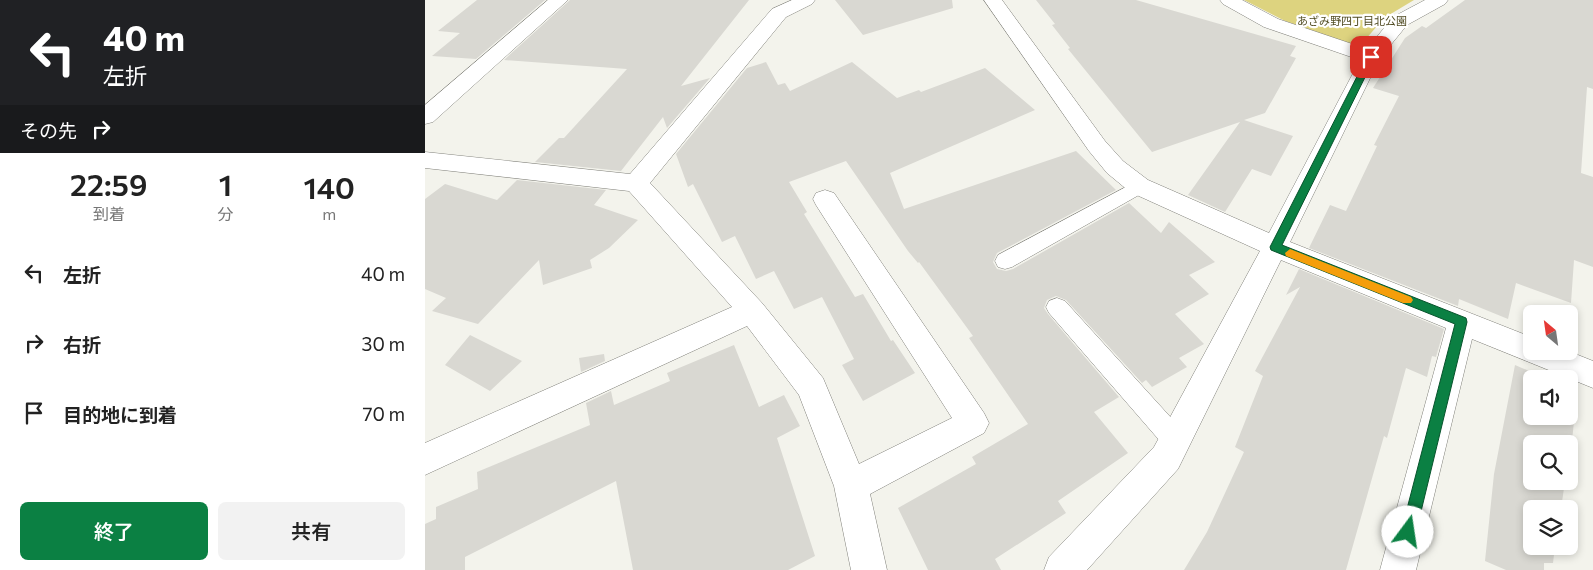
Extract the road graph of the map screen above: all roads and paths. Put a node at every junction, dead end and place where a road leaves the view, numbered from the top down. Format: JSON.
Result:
{"nodes":[{"id":1,"x":559,"y":0,"type":"edge"},
{"id":2,"x":806,"y":0,"type":"edge"},
{"id":3,"x":993,"y":0,"type":"edge"},
{"id":4,"x":1229,"y":0,"type":"edge"},
{"id":5,"x":1439,"y":0,"type":"edge"},
{"id":6,"x":1371,"y":57,"type":"junction"},
{"id":7,"x":425,"y":117,"type":"edge"},
{"id":8,"x":425,"y":160,"type":"edge"},
{"id":9,"x":636,"y":183,"type":"junction"},
{"id":10,"x":1139,"y":186,"type":"junction"},
{"id":11,"x":825,"y":199,"type":"dead end"},
{"id":12,"x":1275,"y":247,"type":"junction"},
{"id":13,"x":1005,"y":261,"type":"dead end"},
{"id":14,"x":1057,"y":307,"type":"dead end"},
{"id":15,"x":752,"y":311,"type":"junction"},
{"id":16,"x":1461,"y":322,"type":"junction"},
{"id":17,"x":1523,"y":347,"type":"edge"},
{"id":18,"x":1556,"y":360,"type":"edge"},
{"id":19,"x":1593,"y":375,"type":"edge"},
{"id":20,"x":1175,"y":440,"type":"junction"},
{"id":21,"x":425,"y":459,"type":"edge"},
{"id":22,"x":851,"y":486,"type":"junction"},
{"id":23,"x":869,"y":570,"type":"edge"},
{"id":24,"x":1062,"y":570,"type":"edge"},
{"id":25,"x":1399,"y":570,"type":"edge"}],
"edges":[{"from":1,"to":7,"type":"street"},
{"from":2,"to":9,"type":"street"},
{"from":3,"to":10,"type":"street"},
{"from":4,"to":6,"type":"street"},
{"from":5,"to":6,"type":"street"},
{"from":6,"to":12,"type":"street"},
{"from":8,"to":9,"type":"street"},
{"from":9,"to":15,"type":"street"},
{"from":10,"to":12,"type":"street"},
{"from":10,"to":13,"type":"lane"},
{"from":11,"to":22,"type":"street"},
{"from":12,"to":16,"type":"street"},
{"from":12,"to":20,"type":"street"},
{"from":14,"to":20,"type":"lane"},
{"from":15,"to":21,"type":"street"},
{"from":15,"to":22,"type":"street"},
{"from":16,"to":17,"type":"street"},
{"from":16,"to":25,"type":"street"},
{"from":18,"to":19,"type":"street"},
{"from":20,"to":24,"type":"street"},
{"from":22,"to":23,"type":"street"}]}
